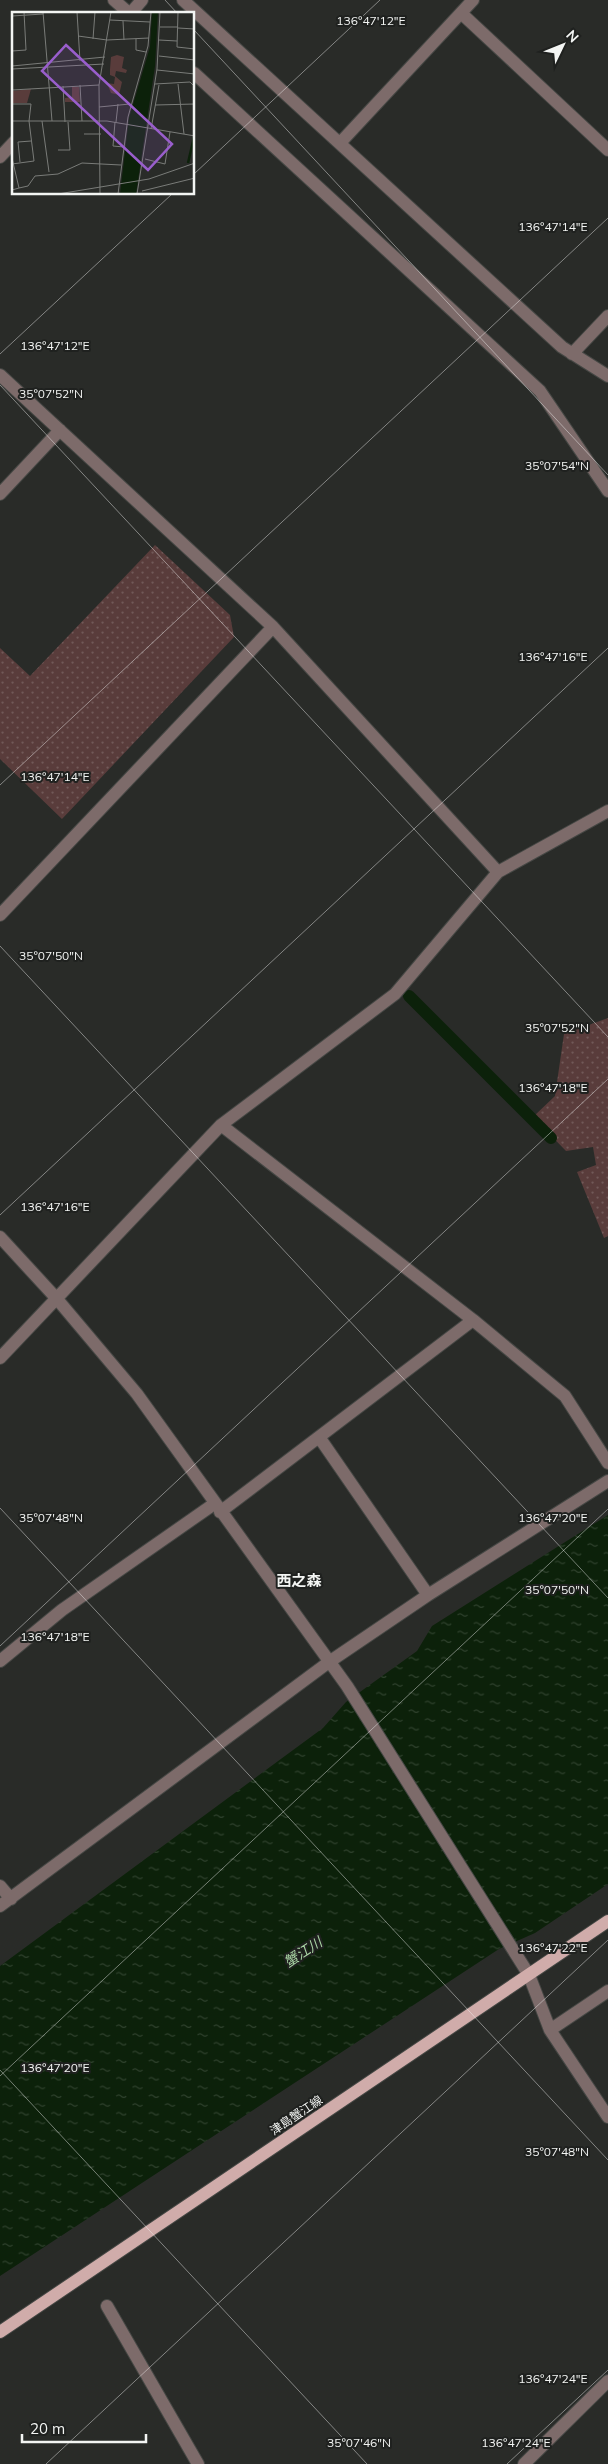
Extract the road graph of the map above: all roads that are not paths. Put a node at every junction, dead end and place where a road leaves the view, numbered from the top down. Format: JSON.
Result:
{"nodes":[{"id":1,"x":114,"y":0,"type":"edge"},
{"id":2,"x":142,"y":0,"type":"edge"},
{"id":3,"x":183,"y":0,"type":"edge"},
{"id":4,"x":473,"y":0,"type":"edge"},
{"id":5,"x":128,"y":12,"type":"edge"},
{"id":6,"x":132,"y":12,"type":"edge"},
{"id":7,"x":461,"y":13,"type":"junction"},
{"id":8,"x":195,"y":74,"type":"edge"},
{"id":9,"x":340,"y":143,"type":"junction"},
{"id":10,"x":12,"y":144,"type":"edge"},
{"id":11,"x":608,"y":150,"type":"edge"},
{"id":12,"x":0,"y":157,"type":"edge"},
{"id":13,"x":608,"y":316,"type":"edge"},
{"id":14,"x":567,"y":351,"type":"junction"},
{"id":15,"x":0,"y":374,"type":"edge"},
{"id":16,"x":608,"y":376,"type":"edge"},
{"id":17,"x":60,"y":430,"type":"junction"},
{"id":18,"x":608,"y":491,"type":"edge"},
{"id":19,"x":0,"y":494,"type":"edge"},
{"id":20,"x":273,"y":627,"type":"junction"},
{"id":21,"x":608,"y":811,"type":"edge"},
{"id":22,"x":498,"y":872,"type":"junction"},
{"id":23,"x":0,"y":915,"type":"edge"},
{"id":24,"x":221,"y":1125,"type":"junction"},
{"id":25,"x":0,"y":1237,"type":"edge"},
{"id":26,"x":57,"y":1299,"type":"junction"},
{"id":27,"x":472,"y":1320,"type":"junction"},
{"id":28,"x":0,"y":1358,"type":"edge"},
{"id":29,"x":319,"y":1437,"type":"junction"},
{"id":30,"x":608,"y":1464,"type":"edge"},
{"id":31,"x":608,"y":1481,"type":"edge"},
{"id":32,"x":217,"y":1508,"type":"junction"},
{"id":33,"x":428,"y":1595,"type":"junction"},
{"id":34,"x":0,"y":1661,"type":"edge"},
{"id":35,"x":329,"y":1662,"type":"junction"},
{"id":36,"x":0,"y":1886,"type":"edge"},
{"id":37,"x":5,"y":1903,"type":"edge"},
{"id":38,"x":608,"y":1922,"type":"edge"},
{"id":39,"x":529,"y":1975,"type":"junction"},
{"id":40,"x":608,"y":1992,"type":"edge"},
{"id":41,"x":550,"y":2030,"type":"junction"},
{"id":42,"x":608,"y":2117,"type":"edge"},
{"id":43,"x":107,"y":2306,"type":"dead end"},
{"id":44,"x":0,"y":2332,"type":"edge"},
{"id":45,"x":608,"y":2381,"type":"edge"},
{"id":46,"x":198,"y":2464,"type":"edge"},
{"id":47,"x":524,"y":2464,"type":"edge"}],
"edges":[{"from":1,"to":5,"type":"street"},
{"from":2,"to":6,"type":"street"},
{"from":3,"to":9,"type":"street"},
{"from":4,"to":7,"type":"street"},
{"from":7,"to":9,"type":"street"},
{"from":7,"to":11,"type":"street"},
{"from":8,"to":18,"type":"street"},
{"from":9,"to":14,"type":"street"},
{"from":10,"to":12,"type":"street"},
{"from":13,"to":14,"type":"street"},
{"from":14,"to":16,"type":"street"},
{"from":15,"to":17,"type":"street"},
{"from":17,"to":19,"type":"street"},
{"from":17,"to":20,"type":"street"},
{"from":20,"to":22,"type":"street"},
{"from":20,"to":23,"type":"street"},
{"from":21,"to":22,"type":"street"},
{"from":22,"to":24,"type":"street"},
{"from":24,"to":26,"type":"street"},
{"from":24,"to":27,"type":"street"},
{"from":25,"to":26,"type":"street"},
{"from":26,"to":28,"type":"street"},
{"from":26,"to":32,"type":"street"},
{"from":27,"to":29,"type":"street"},
{"from":27,"to":30,"type":"street"},
{"from":29,"to":32,"type":"street"},
{"from":29,"to":33,"type":"street"},
{"from":31,"to":33,"type":"street"},
{"from":32,"to":34,"type":"street"},
{"from":32,"to":35,"type":"street"},
{"from":33,"to":35,"type":"street"},
{"from":35,"to":37,"type":"street"},
{"from":35,"to":39,"type":"street"},
{"from":36,"to":37,"type":"street"},
{"from":38,"to":39,"type":"main road","name":"津島蟹江線"},
{"from":39,"to":41,"type":"street"},
{"from":39,"to":44,"type":"main road","name":"津島蟹江線"},
{"from":40,"to":41,"type":"street"},
{"from":41,"to":42,"type":"street"},
{"from":43,"to":46,"type":"street"},
{"from":45,"to":47,"type":"street"}]}
